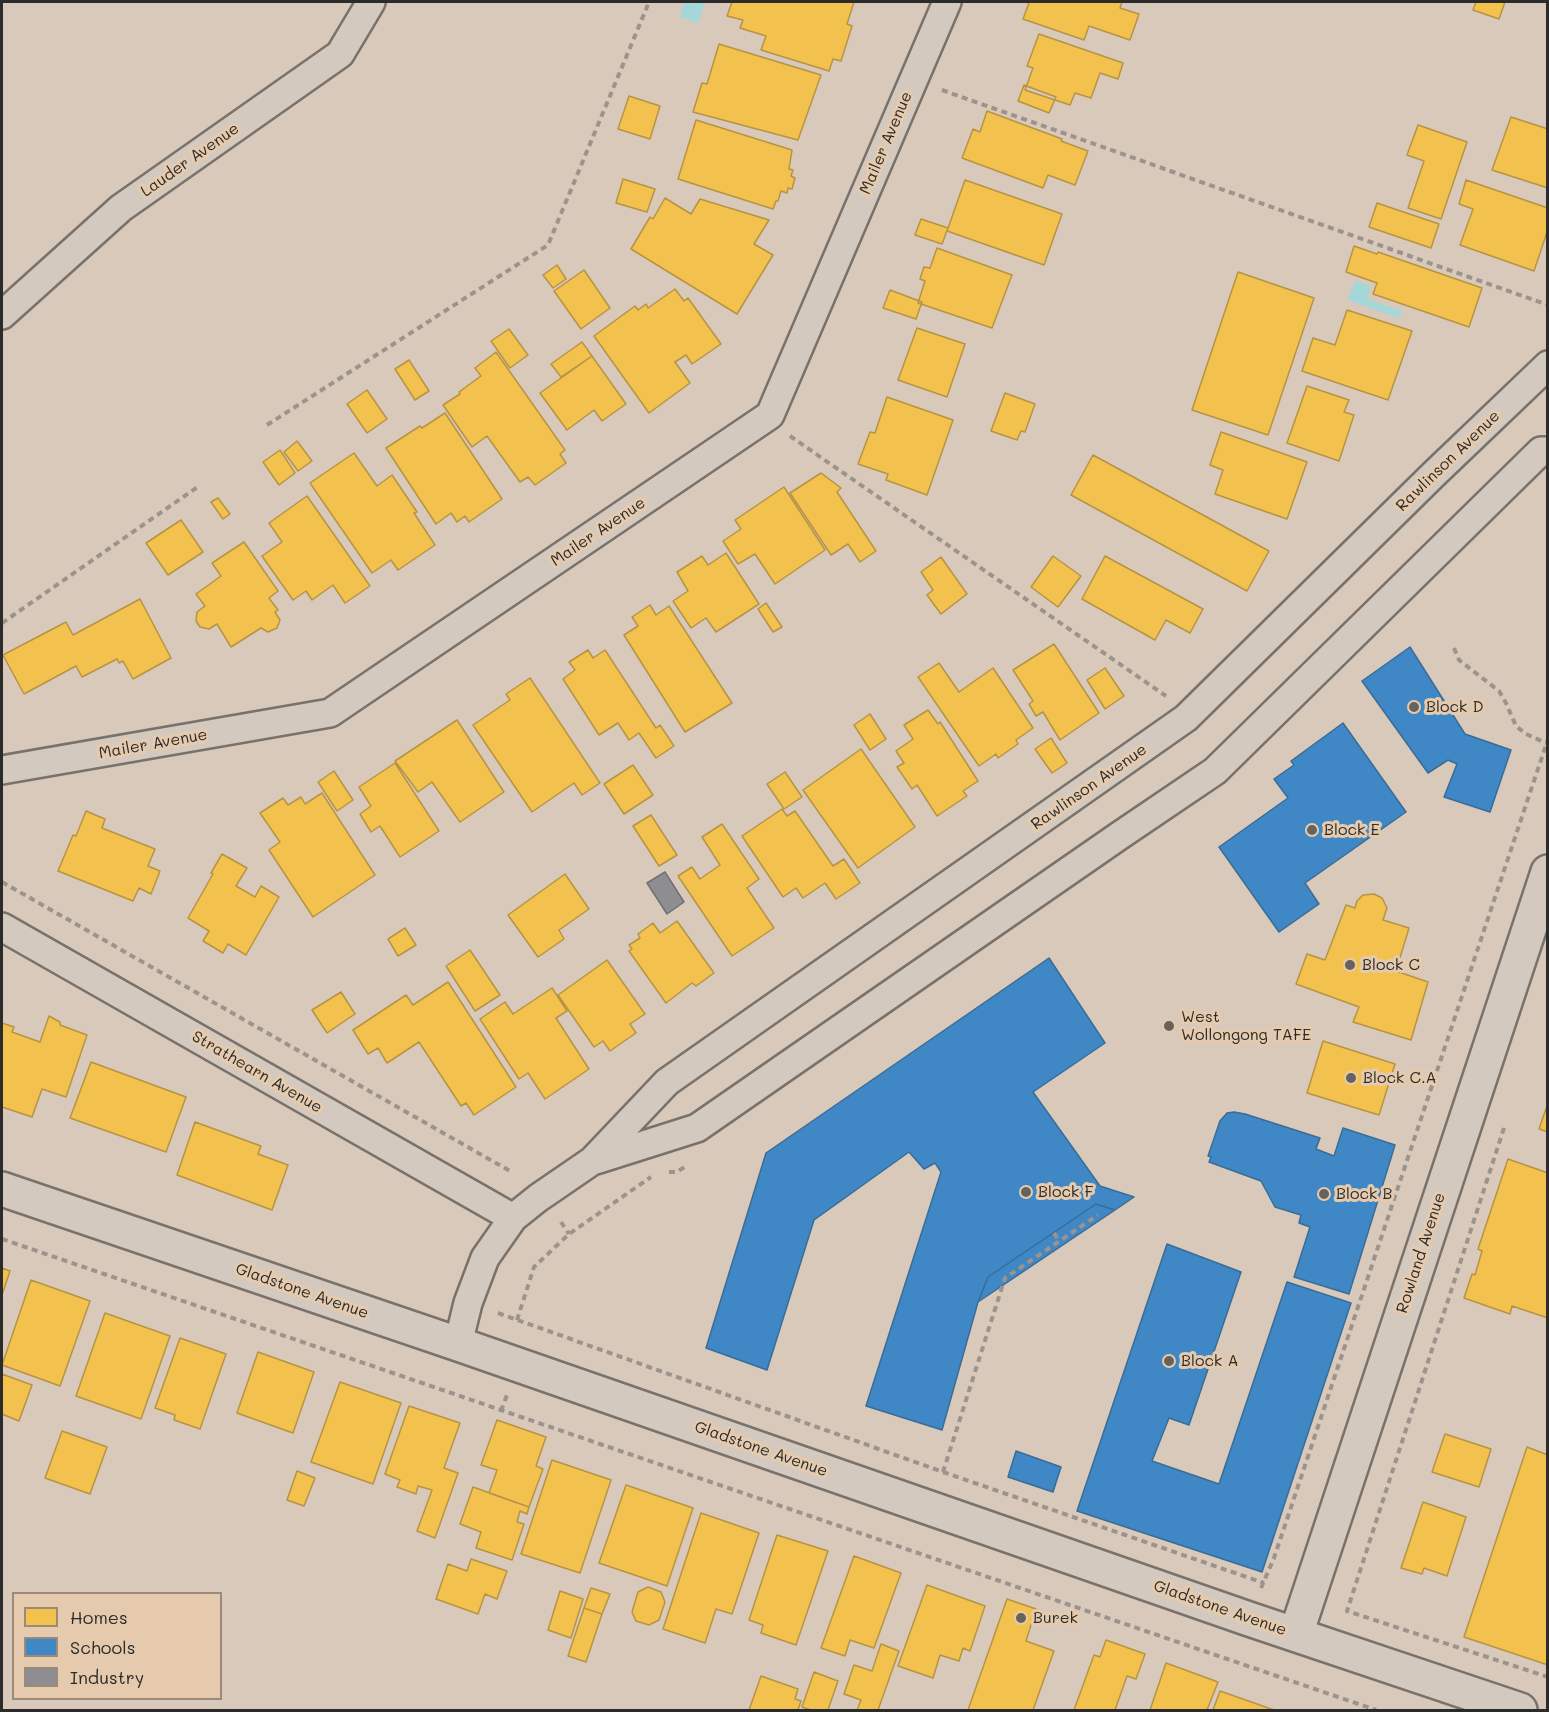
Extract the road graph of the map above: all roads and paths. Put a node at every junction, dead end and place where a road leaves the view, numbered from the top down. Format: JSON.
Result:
{"nodes":[{"id":1,"x":371,"y":2,"type":"edge"},
{"id":2,"x":650,"y":2,"type":"edge"},
{"id":3,"x":946,"y":2,"type":"edge"},
{"id":4,"x":913,"y":80,"type":"junction"},
{"id":5,"x":1548,"y":305,"type":"edge"},
{"id":6,"x":2,"y":315,"type":"edge"},
{"id":7,"x":1548,"y":365,"type":"edge"},
{"id":8,"x":267,"y":425,"type":"dead end"},
{"id":9,"x":785,"y":433,"type":"dead end"},
{"id":10,"x":1548,"y":451,"type":"edge"},
{"id":11,"x":199,"y":486,"type":"dead end"},
{"id":12,"x":2,"y":623,"type":"edge"},
{"id":13,"x":1454,"y":648,"type":"dead end"},
{"id":14,"x":1169,"y":698,"type":"dead end"},
{"id":15,"x":1547,"y":741,"type":"edge"},
{"id":16,"x":2,"y":770,"type":"edge"},
{"id":17,"x":1548,"y":872,"type":"edge"},
{"id":18,"x":2,"y":882,"type":"edge"},
{"id":19,"x":2,"y":927,"type":"edge"},
{"id":20,"x":1504,"y":1128,"type":"dead end"},
{"id":21,"x":592,"y":1161,"type":"junction"},
{"id":22,"x":510,"y":1171,"type":"dead end"},
{"id":23,"x":2,"y":1189,"type":"edge"},
{"id":24,"x":1098,"y":1215,"type":"dead end"},
{"id":25,"x":513,"y":1218,"type":"junction"},
{"id":26,"x":561,"y":1222,"type":"dead end"},
{"id":27,"x":1054,"y":1233,"type":"dead end"},
{"id":28,"x":569,"y":1234,"type":"dead end"},
{"id":29,"x":2,"y":1239,"type":"edge"},
{"id":30,"x":1059,"y":1241,"type":"junction"},
{"id":31,"x":511,"y":1318,"type":"dead end"},
{"id":32,"x":458,"y":1344,"type":"junction"},
{"id":33,"x":507,"y":1395,"type":"dead end"},
{"id":34,"x":501,"y":1412,"type":"junction"},
{"id":35,"x":943,"y":1472,"type":"junction"},
{"id":36,"x":1264,"y":1583,"type":"junction"},
{"id":37,"x":1259,"y":1591,"type":"dead end"},
{"id":38,"x":1296,"y":1634,"type":"junction"},
{"id":39,"x":1237,"y":1656,"type":"dead end"},
{"id":40,"x":1234,"y":1663,"type":"junction"},
{"id":41,"x":1548,"y":1677,"type":"edge"},
{"id":42,"x":1376,"y":1710,"type":"edge"},
{"id":43,"x":1520,"y":1710,"type":"edge"}],
"edges":[{"from":1,"to":6,"type":"street","name":"Lauder Avenue"},
{"from":2,"to":8,"type":"path"},
{"from":3,"to":4,"type":"street","name":"Mailer Avenue"},
{"from":4,"to":5,"type":"path"},
{"from":4,"to":16,"type":"street","name":"Mailer Avenue"},
{"from":7,"to":21,"type":"street","name":"Rawlinson Avenue"},
{"from":9,"to":14,"type":"path"},
{"from":10,"to":21,"type":"street","name":"Rawlinson Avenue"},
{"from":11,"to":12,"type":"path"},
{"from":13,"to":15,"type":"path"},
{"from":15,"to":36,"type":"path"},
{"from":17,"to":38,"type":"main road","name":"Rowland Avenue"},
{"from":18,"to":22,"type":"path"},
{"from":19,"to":25,"type":"street","name":"Strathearn Avenue"},
{"from":20,"to":41,"type":"path"},
{"from":21,"to":25,"type":"street","name":"Rawlinson Avenue"},
{"from":23,"to":32,"type":"main road","name":"Gladstone Avenue"},
{"from":24,"to":30,"type":"path"},
{"from":25,"to":32,"type":"street","name":"Rawlinson Avenue"},
{"from":26,"to":28,"type":"path"},
{"from":27,"to":30,"type":"path"},
{"from":29,"to":34,"type":"path"},
{"from":30,"to":35,"type":"path"},
{"from":31,"to":35,"type":"path"},
{"from":32,"to":38,"type":"main road","name":"Gladstone Avenue"},
{"from":33,"to":34,"type":"path"},
{"from":34,"to":40,"type":"path"},
{"from":35,"to":36,"type":"path"},
{"from":36,"to":37,"type":"path"},
{"from":38,"to":43,"type":"main road","name":"Gladstone Avenue"},
{"from":39,"to":40,"type":"path"},
{"from":40,"to":42,"type":"path"}]}
